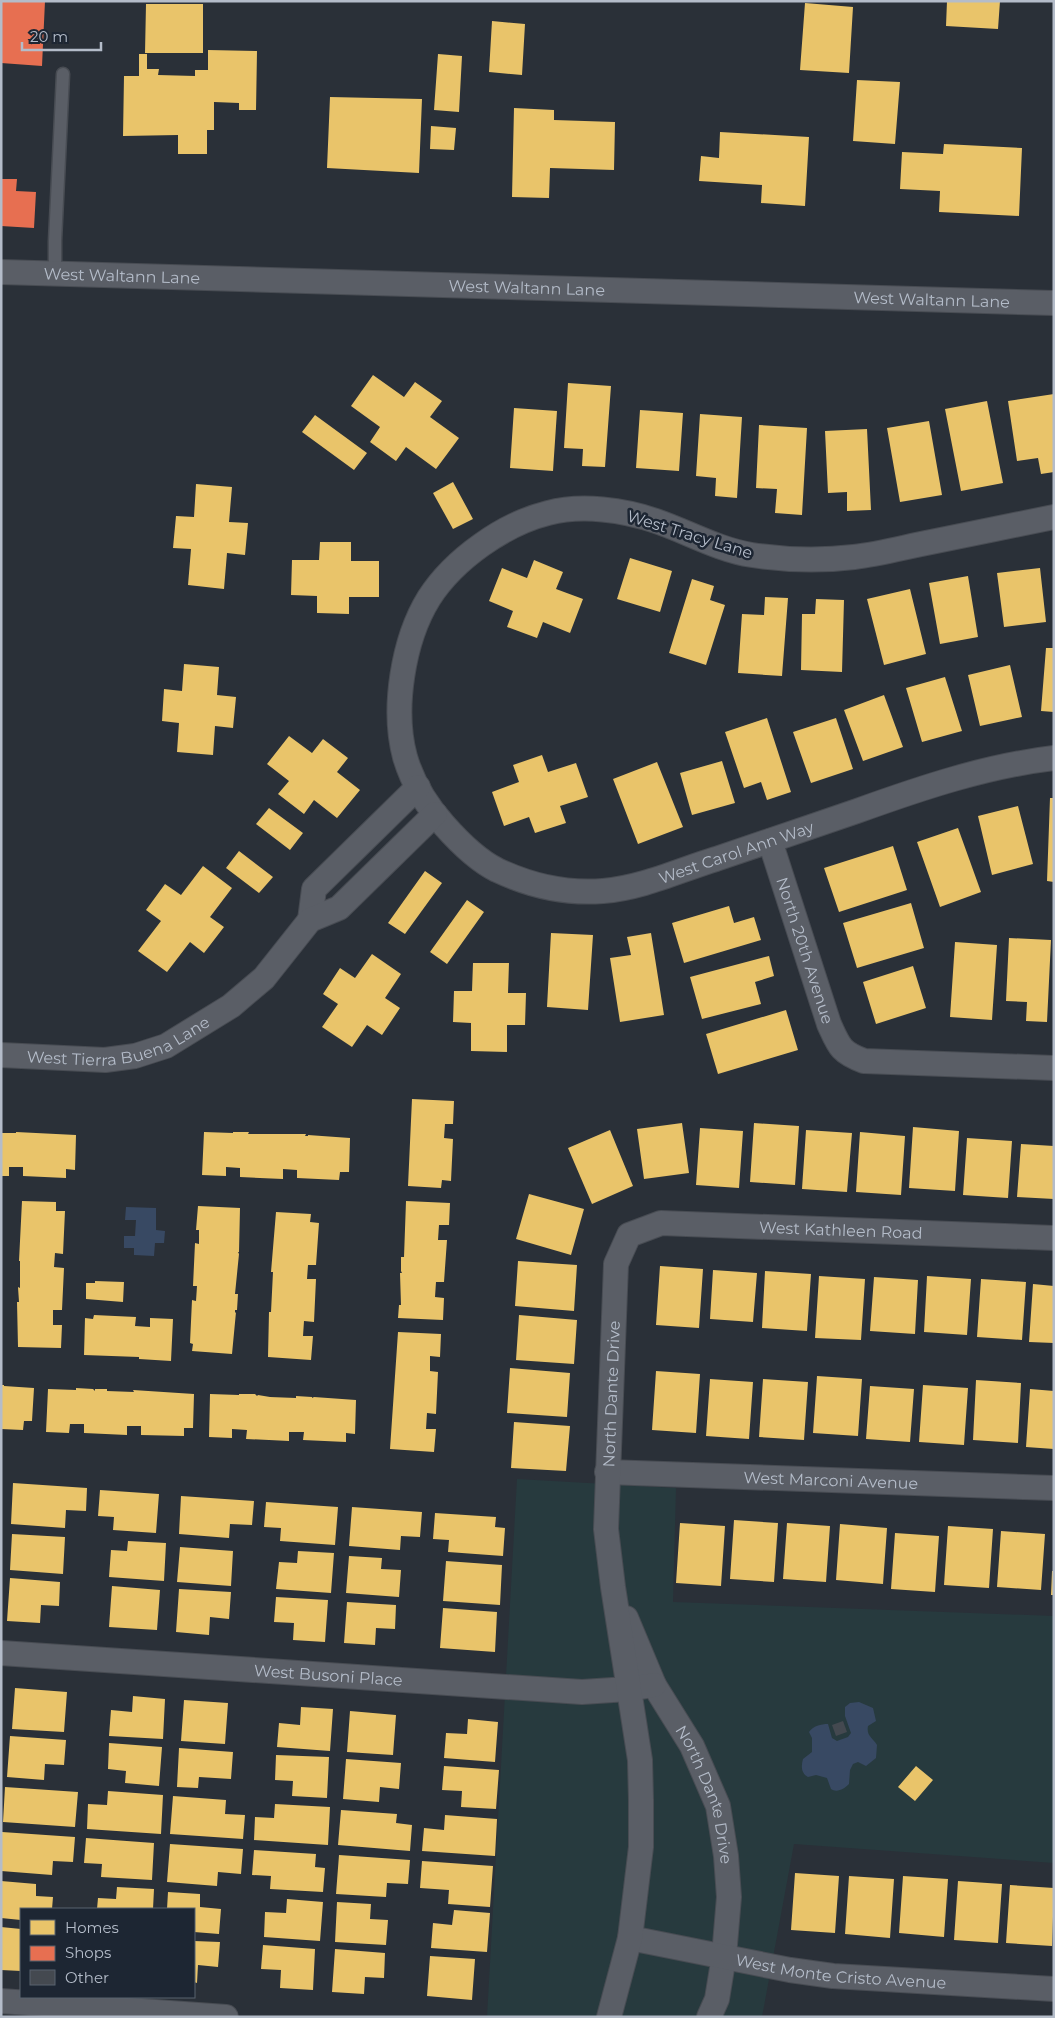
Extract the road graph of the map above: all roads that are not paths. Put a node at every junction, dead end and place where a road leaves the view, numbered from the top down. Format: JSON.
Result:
{"nodes":[{"id":1,"x":63,"y":74,"type":"dead end"},
{"id":2,"x":1,"y":272,"type":"edge"},
{"id":3,"x":55,"y":274,"type":"junction"},
{"id":4,"x":1054,"y":303,"type":"edge"},
{"id":5,"x":1054,"y":516,"type":"edge"},
{"id":6,"x":1054,"y":758,"type":"edge"},
{"id":7,"x":418,"y":787,"type":"junction"},
{"id":8,"x":435,"y":814,"type":"junction"},
{"id":9,"x":770,"y":841,"type":"junction"},
{"id":10,"x":310,"y":920,"type":"junction"},
{"id":11,"x":1,"y":1056,"type":"edge"},
{"id":12,"x":1054,"y":1068,"type":"edge"},
{"id":13,"x":629,"y":1235,"type":"joint"},
{"id":14,"x":1054,"y":1238,"type":"edge"},
{"id":15,"x":608,"y":1472,"type":"junction"},
{"id":16,"x":1054,"y":1488,"type":"edge"},
{"id":17,"x":612,"y":1587,"type":"junction"},
{"id":18,"x":1,"y":1653,"type":"edge"},
{"id":19,"x":654,"y":1685,"type":"junction"},
{"id":20,"x":628,"y":1689,"type":"junction"},
{"id":21,"x":630,"y":1938,"type":"junction"},
{"id":22,"x":724,"y":1956,"type":"junction"},
{"id":23,"x":1054,"y":1989,"type":"edge"},
{"id":24,"x":1,"y":2001,"type":"edge"},
{"id":25,"x":226,"y":2017,"type":"edge"},
{"id":26,"x":610,"y":2017,"type":"edge"},
{"id":27,"x":709,"y":2017,"type":"edge"}],
"edges":[{"from":1,"to":3,"type":"lane"},
{"from":2,"to":3,"type":"street","name":"West Waltann Lane"},
{"from":3,"to":4,"type":"street","name":"West Waltann Lane"},
{"from":5,"to":7,"type":"street","name":"West Tracy Lane"},
{"from":6,"to":9,"type":"street","name":"West Carol Ann Way"},
{"from":7,"to":8,"type":"street","name":"West Carol Ann Way"},
{"from":7,"to":10,"type":"street"},
{"from":8,"to":9,"type":"street","name":"West Carol Ann Way"},
{"from":8,"to":10,"type":"street"},
{"from":9,"to":12,"type":"street","name":"North 20th Avenue"},
{"from":10,"to":11,"type":"street","name":"West Tierra Buena Lane"},
{"from":13,"to":14,"type":"street","name":"West Kathleen Road"},
{"from":13,"to":15,"type":"street","name":"North Dante Drive"},
{"from":15,"to":16,"type":"street","name":"West Marconi Avenue"},
{"from":15,"to":17,"type":"street","name":"North Dante Drive"},
{"from":17,"to":19,"type":"street","name":"North Dante Drive"},
{"from":17,"to":20,"type":"street","name":"North Dante Drive"},
{"from":18,"to":20,"type":"street","name":"West Busoni Place"},
{"from":19,"to":20,"type":"street","name":"West Busoni Place"},
{"from":19,"to":22,"type":"street","name":"North Dante Drive"},
{"from":20,"to":21,"type":"street","name":"North Dante Drive"},
{"from":21,"to":22,"type":"street","name":"West Monte Cristo Avenue"},
{"from":21,"to":26,"type":"street","name":"North Dante Drive"},
{"from":22,"to":23,"type":"street","name":"West Monte Cristo Avenue"},
{"from":22,"to":27,"type":"street","name":"North Dante Drive"},
{"from":24,"to":25,"type":"street"}]}
